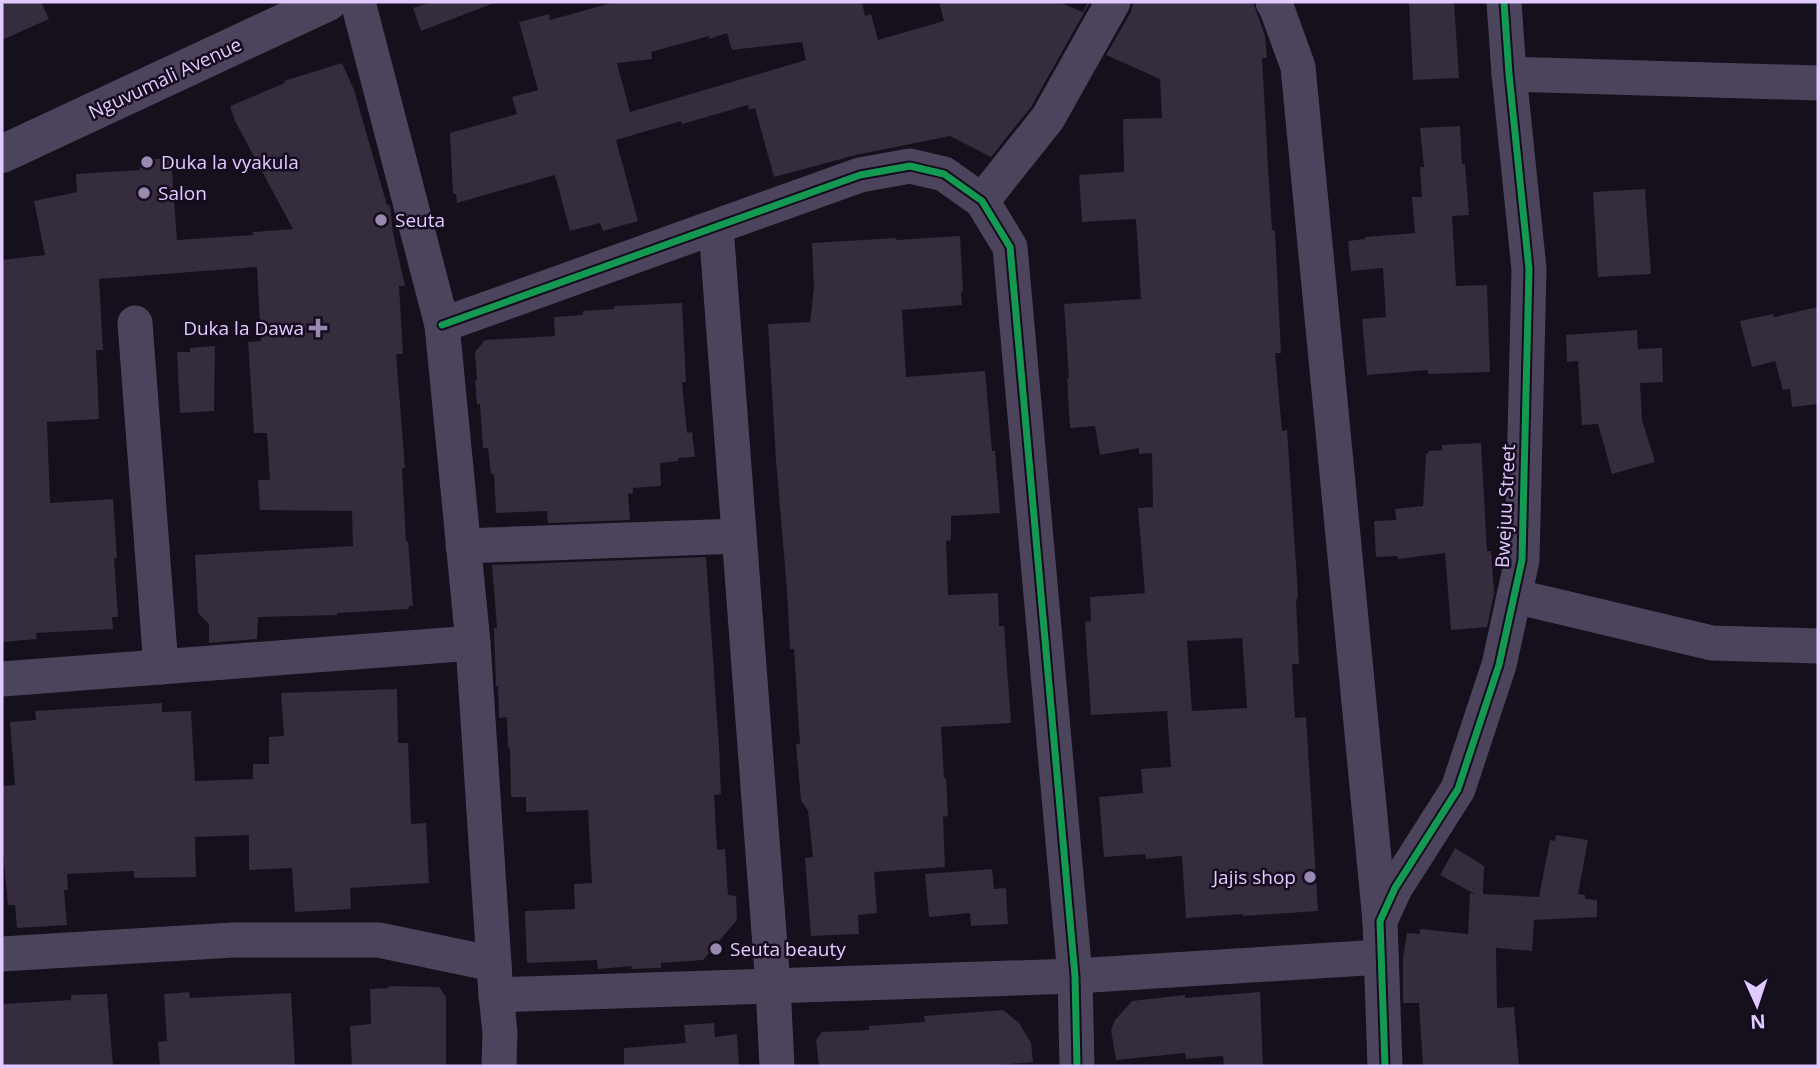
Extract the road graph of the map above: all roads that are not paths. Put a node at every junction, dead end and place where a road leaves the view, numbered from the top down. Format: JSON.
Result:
{"nodes":[{"id":1,"x":328,"y":2,"type":"edge"},
{"id":2,"x":358,"y":2,"type":"edge"},
{"id":3,"x":1113,"y":2,"type":"edge"},
{"id":4,"x":1273,"y":2,"type":"edge"},
{"id":5,"x":1504,"y":2,"type":"edge"},
{"id":6,"x":1509,"y":74,"type":"junction"},
{"id":7,"x":1818,"y":83,"type":"edge"},
{"id":8,"x":8,"y":148,"type":"edge"},
{"id":9,"x":982,"y":201,"type":"junction"},
{"id":10,"x":716,"y":227,"type":"junction"},
{"id":11,"x":135,"y":323,"type":"dead end"},
{"id":12,"x":442,"y":325,"type":"junction"},
{"id":13,"x":738,"y":536,"type":"junction"},
{"id":14,"x":464,"y":546,"type":"junction"},
{"id":15,"x":1514,"y":596,"type":"junction"},
{"id":16,"x":473,"y":643,"type":"junction"},
{"id":17,"x":1818,"y":646,"type":"edge"},
{"id":18,"x":161,"y":667,"type":"junction"},
{"id":19,"x":2,"y":679,"type":"edge"},
{"id":20,"x":1380,"y":921,"type":"junction"},
{"id":21,"x":2,"y":954,"type":"edge"},
{"id":22,"x":1381,"y":957,"type":"junction"},
{"id":23,"x":1075,"y":976,"type":"junction"},
{"id":24,"x":495,"y":980,"type":"junction"},
{"id":25,"x":773,"y":986,"type":"junction"},
{"id":26,"x":499,"y":1066,"type":"edge"},
{"id":27,"x":777,"y":1066,"type":"edge"},
{"id":28,"x":1077,"y":1066,"type":"edge"},
{"id":29,"x":1385,"y":1066,"type":"edge"}],
"edges":[{"from":1,"to":8,"type":"street","name":"Nguvumali Avenue"},
{"from":2,"to":12,"type":"street"},
{"from":3,"to":9,"type":"street"},
{"from":4,"to":20,"type":"street"},
{"from":5,"to":6,"type":"street","name":"Bwejuu Street"},
{"from":6,"to":7,"type":"street"},
{"from":6,"to":15,"type":"street","name":"Bwejuu Street"},
{"from":9,"to":10,"type":"street"},
{"from":9,"to":23,"type":"street"},
{"from":10,"to":12,"type":"street"},
{"from":10,"to":13,"type":"street"},
{"from":11,"to":18,"type":"street"},
{"from":12,"to":14,"type":"street"},
{"from":13,"to":14,"type":"street"},
{"from":13,"to":25,"type":"street"},
{"from":14,"to":16,"type":"street"},
{"from":15,"to":17,"type":"street"},
{"from":15,"to":20,"type":"street","name":"Bwejuu Street"},
{"from":16,"to":18,"type":"street"},
{"from":16,"to":24,"type":"street"},
{"from":18,"to":19,"type":"street"},
{"from":20,"to":22,"type":"street","name":"Bwejuu Street"},
{"from":21,"to":24,"type":"street"},
{"from":22,"to":23,"type":"street"},
{"from":22,"to":29,"type":"street","name":"Bwejuu Street"},
{"from":23,"to":25,"type":"street"},
{"from":23,"to":28,"type":"street"},
{"from":24,"to":25,"type":"street"},
{"from":24,"to":26,"type":"street"},
{"from":25,"to":27,"type":"street"}]}
